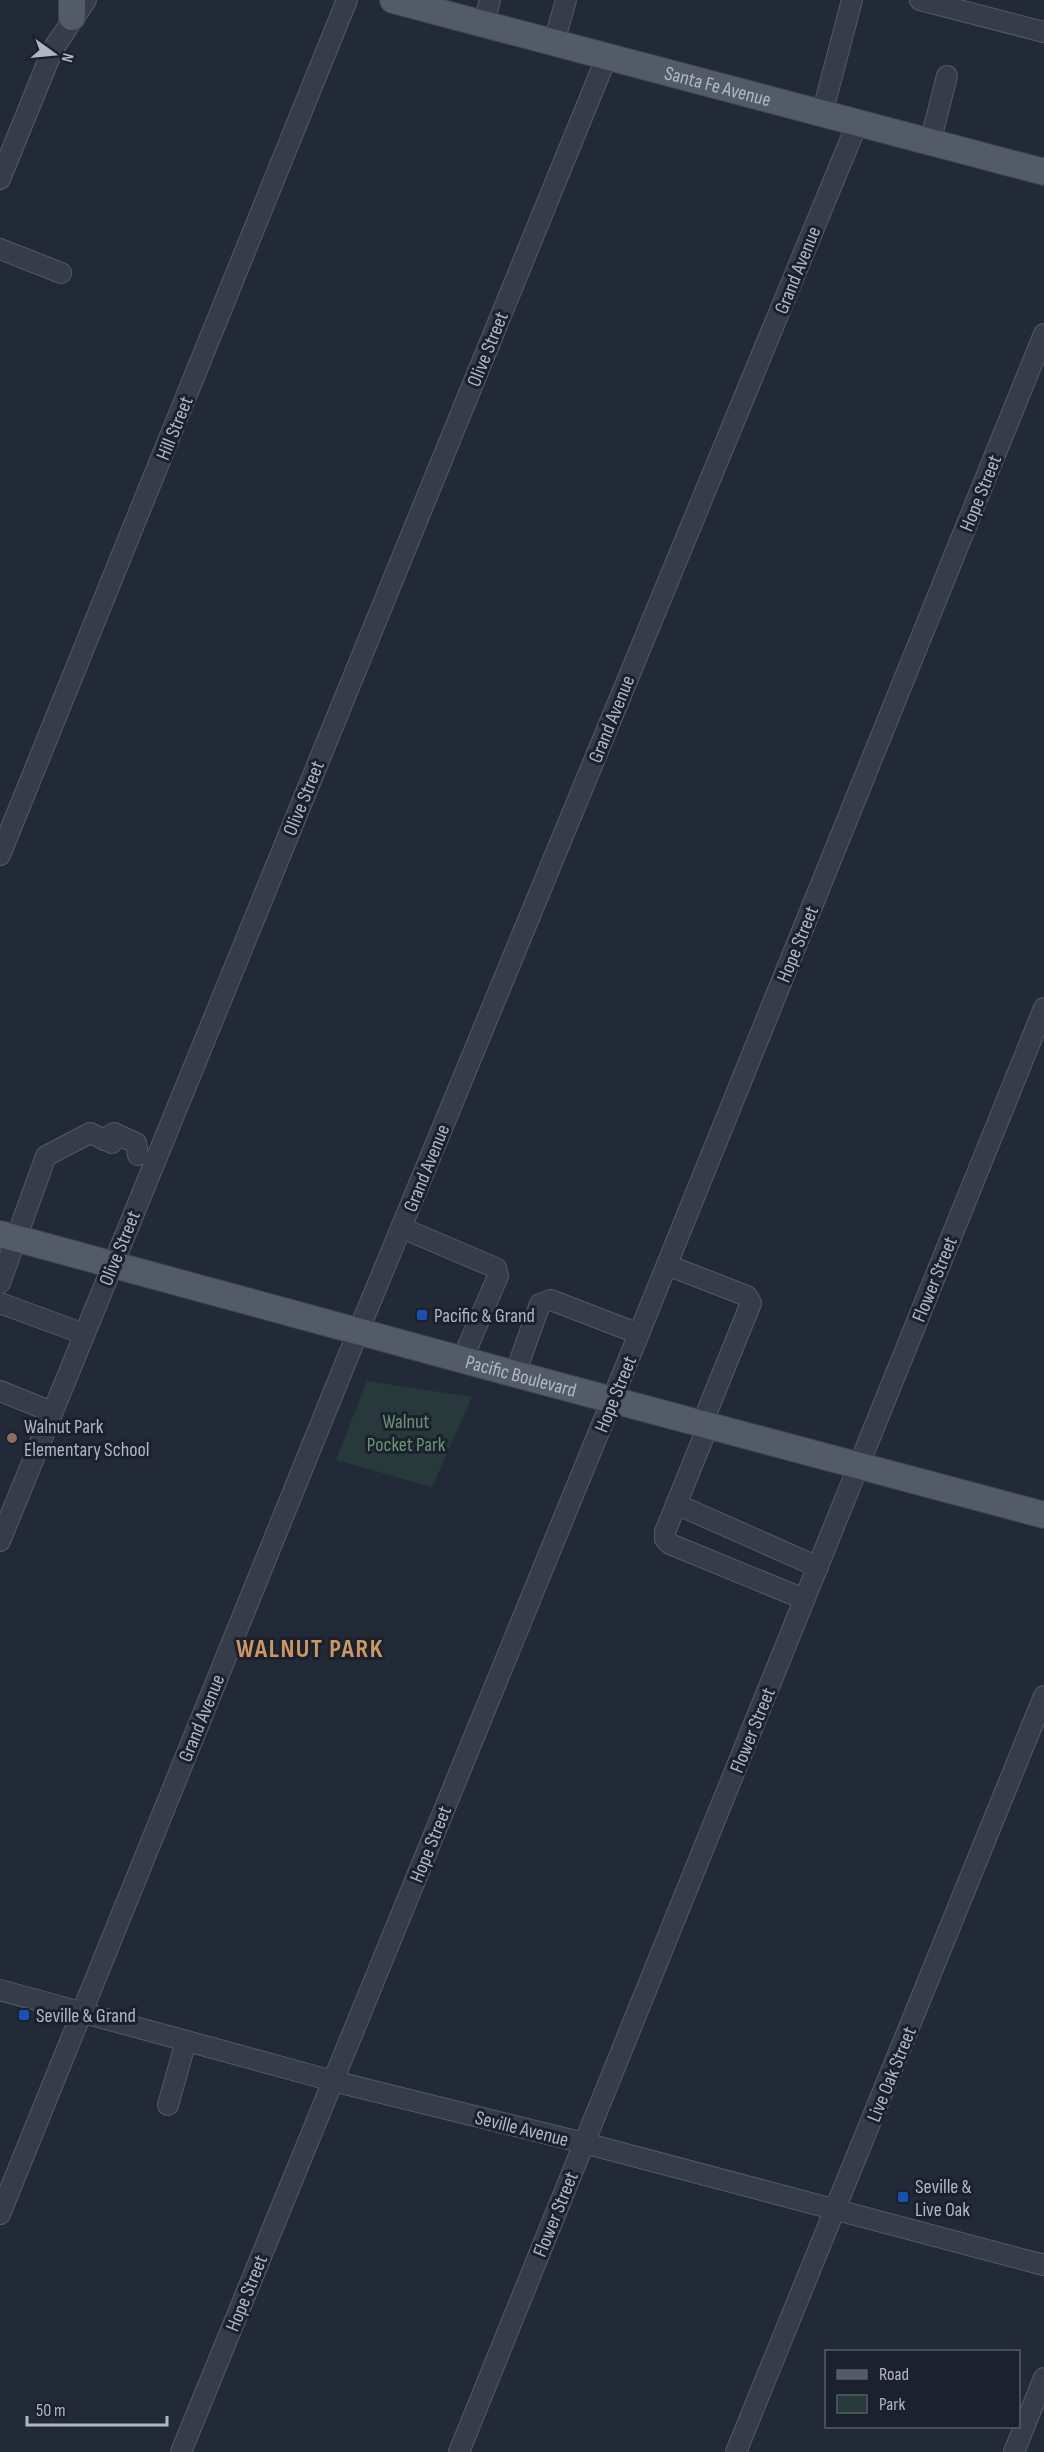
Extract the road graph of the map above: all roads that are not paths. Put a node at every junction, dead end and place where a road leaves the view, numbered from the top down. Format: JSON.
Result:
{"nodes":[{"id":1,"x":347,"y":0,"type":"edge"},
{"id":2,"x":393,"y":0,"type":"edge"},
{"id":3,"x":566,"y":0,"type":"edge"},
{"id":4,"x":852,"y":0,"type":"edge"},
{"id":5,"x":920,"y":0,"type":"edge"},
{"id":6,"x":77,"y":6,"type":"edge"},
{"id":7,"x":457,"y":8,"type":"edge"},
{"id":8,"x":487,"y":12,"type":"edge"},
{"id":9,"x":1044,"y":32,"type":"edge"},
{"id":10,"x":554,"y":42,"type":"junction"},
{"id":11,"x":607,"y":56,"type":"junction"},
{"id":12,"x":947,"y":76,"type":"dead end"},
{"id":13,"x":822,"y":114,"type":"junction"},
{"id":14,"x":857,"y":124,"type":"junction"},
{"id":15,"x":930,"y":143,"type":"junction"},
{"id":16,"x":1044,"y":172,"type":"edge"},
{"id":17,"x":0,"y":179,"type":"edge"},
{"id":18,"x":0,"y":249,"type":"edge"},
{"id":19,"x":61,"y":273,"type":"dead end"},
{"id":20,"x":1044,"y":334,"type":"edge"},
{"id":21,"x":0,"y":855,"type":"edge"},
{"id":22,"x":1044,"y":1008,"type":"edge"},
{"id":23,"x":128,"y":1150,"type":"junction"},
{"id":24,"x":402,"y":1228,"type":"junction"},
{"id":25,"x":8,"y":1236,"type":"edge"},
{"id":26,"x":112,"y":1265,"type":"junction"},
{"id":27,"x":667,"y":1265,"type":"junction"},
{"id":28,"x":0,"y":1283,"type":"edge"},
{"id":29,"x":0,"y":1303,"type":"edge"},
{"id":30,"x":358,"y":1332,"type":"junction"},
{"id":31,"x":84,"y":1334,"type":"junction"},
{"id":32,"x":639,"y":1334,"type":"junction"},
{"id":33,"x":462,"y":1360,"type":"junction"},
{"id":34,"x":515,"y":1374,"type":"junction"},
{"id":35,"x":0,"y":1391,"type":"edge"},
{"id":36,"x":612,"y":1400,"type":"junction"},
{"id":37,"x":52,"y":1412,"type":"junction"},
{"id":38,"x":705,"y":1425,"type":"junction"},
{"id":39,"x":859,"y":1466,"type":"junction"},
{"id":40,"x":676,"y":1504,"type":"junction"},
{"id":41,"x":1044,"y":1515,"type":"edge"},
{"id":42,"x":0,"y":1541,"type":"edge"},
{"id":43,"x":818,"y":1567,"type":"junction"},
{"id":44,"x":804,"y":1599,"type":"junction"},
{"id":45,"x":1044,"y":1696,"type":"edge"},
{"id":46,"x":0,"y":1990,"type":"edge"},
{"id":47,"x":81,"y":2012,"type":"junction"},
{"id":48,"x":186,"y":2041,"type":"junction"},
{"id":49,"x":333,"y":2081,"type":"junction"},
{"id":50,"x":168,"y":2105,"type":"dead end"},
{"id":51,"x":584,"y":2143,"type":"junction"},
{"id":52,"x":836,"y":2208,"type":"junction"},
{"id":53,"x":0,"y":2214,"type":"edge"},
{"id":54,"x":1044,"y":2265,"type":"edge"},
{"id":55,"x":1044,"y":2378,"type":"edge"},
{"id":56,"x":181,"y":2452,"type":"edge"},
{"id":57,"x":459,"y":2452,"type":"edge"},
{"id":58,"x":736,"y":2452,"type":"edge"},
{"id":59,"x":1014,"y":2452,"type":"edge"}],
"edges":[{"from":1,"to":21,"type":"street","name":"Hill Street"},
{"from":2,"to":7,"type":"main road","name":"Santa Fe Avenue"},
{"from":3,"to":10,"type":"street"},
{"from":4,"to":13,"type":"street"},
{"from":5,"to":9,"type":"street"},
{"from":6,"to":17,"type":"street"},
{"from":7,"to":8,"type":"main road","name":"Santa Fe Avenue"},
{"from":8,"to":10,"type":"main road","name":"Santa Fe Avenue"},
{"from":10,"to":11,"type":"main road","name":"Santa Fe Avenue"},
{"from":11,"to":13,"type":"main road","name":"Santa Fe Avenue"},
{"from":11,"to":23,"type":"street","name":"Olive Street"},
{"from":12,"to":15,"type":"street"},
{"from":13,"to":14,"type":"main road","name":"Santa Fe Avenue"},
{"from":14,"to":15,"type":"main road","name":"Santa Fe Avenue"},
{"from":14,"to":24,"type":"street","name":"Grand Avenue"},
{"from":15,"to":16,"type":"main road","name":"Santa Fe Avenue"},
{"from":18,"to":19,"type":"street"},
{"from":20,"to":27,"type":"street","name":"Hope Street"},
{"from":22,"to":39,"type":"street","name":"Flower Street"},
{"from":23,"to":25,"type":"street"},
{"from":23,"to":26,"type":"street","name":"Olive Street"},
{"from":24,"to":30,"type":"street","name":"Grand Avenue"},
{"from":24,"to":33,"type":"street"},
{"from":25,"to":26,"type":"main road","name":"Pacific Boulevard"},
{"from":25,"to":28,"type":"street"},
{"from":26,"to":30,"type":"main road","name":"Pacific Boulevard"},
{"from":26,"to":31,"type":"street","name":"Olive Street"},
{"from":27,"to":32,"type":"street","name":"Hope Street"},
{"from":27,"to":38,"type":"street"},
{"from":29,"to":31,"type":"street"},
{"from":30,"to":33,"type":"main road","name":"Pacific Boulevard"},
{"from":30,"to":47,"type":"street","name":"Grand Avenue"},
{"from":31,"to":37,"type":"street","name":"Olive Street"},
{"from":32,"to":34,"type":"street"},
{"from":32,"to":36,"type":"street","name":"Hope Street"},
{"from":33,"to":34,"type":"main road","name":"Pacific Boulevard"},
{"from":34,"to":36,"type":"main road","name":"Pacific Boulevard"},
{"from":35,"to":37,"type":"street"},
{"from":36,"to":38,"type":"main road","name":"Pacific Boulevard"},
{"from":36,"to":49,"type":"street","name":"Hope Street"},
{"from":37,"to":42,"type":"street","name":"Olive Street"},
{"from":38,"to":39,"type":"main road","name":"Pacific Boulevard"},
{"from":38,"to":40,"type":"street"},
{"from":39,"to":41,"type":"main road","name":"Pacific Boulevard"},
{"from":39,"to":43,"type":"street","name":"Flower Street"},
{"from":40,"to":43,"type":"street"},
{"from":40,"to":44,"type":"street"},
{"from":43,"to":44,"type":"street","name":"Flower Street"},
{"from":44,"to":51,"type":"street","name":"Flower Street"},
{"from":45,"to":52,"type":"street","name":"Live Oak Street"},
{"from":46,"to":47,"type":"street","name":"Seville Avenue"},
{"from":47,"to":48,"type":"street","name":"Seville Avenue"},
{"from":47,"to":53,"type":"street","name":"Grand Avenue"},
{"from":48,"to":49,"type":"street","name":"Seville Avenue"},
{"from":48,"to":50,"type":"street"},
{"from":49,"to":51,"type":"street","name":"Seville Avenue"},
{"from":49,"to":56,"type":"street","name":"Hope Street"},
{"from":51,"to":52,"type":"street","name":"Seville Avenue"},
{"from":51,"to":57,"type":"street","name":"Flower Street"},
{"from":52,"to":54,"type":"street","name":"Seville Avenue"},
{"from":52,"to":58,"type":"street","name":"Live Oak Street"},
{"from":55,"to":59,"type":"street"}]}
